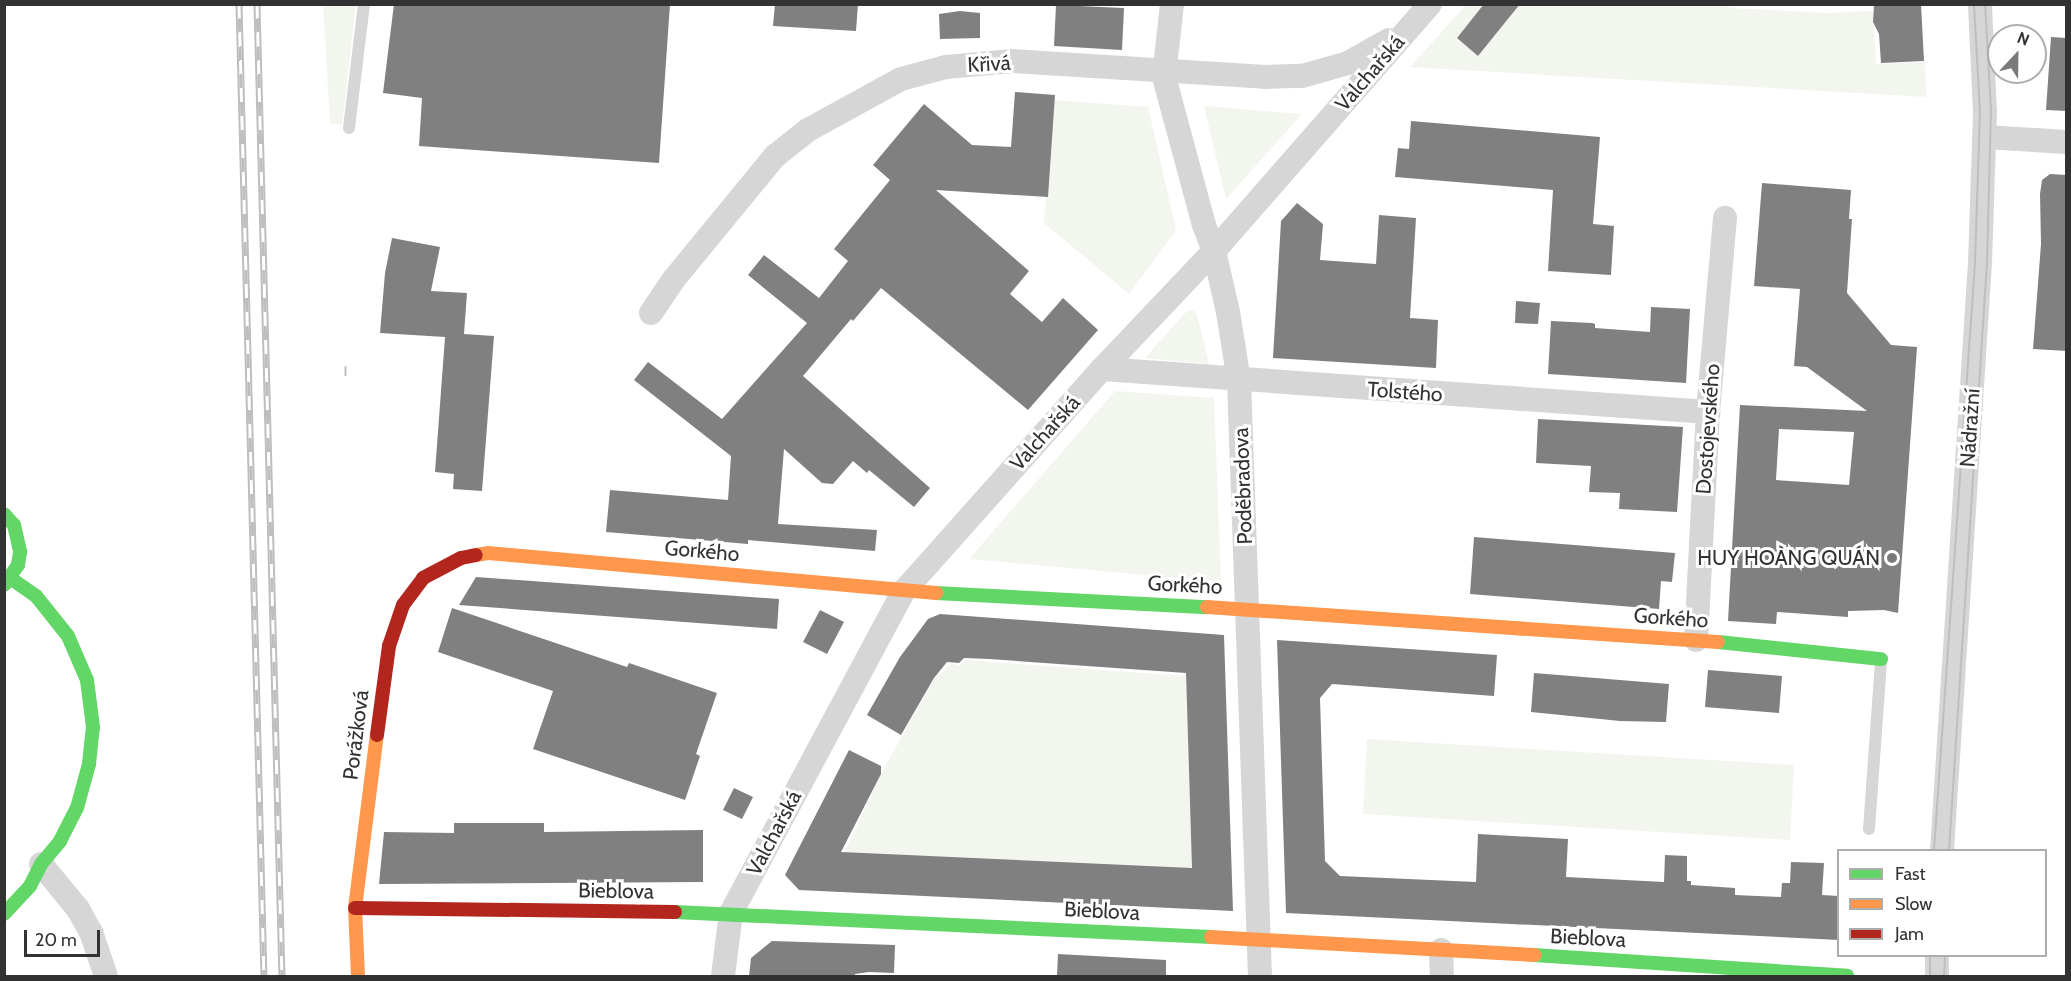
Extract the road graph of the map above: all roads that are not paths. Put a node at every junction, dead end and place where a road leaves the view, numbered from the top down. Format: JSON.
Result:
{"nodes":[{"id":1,"x":363,"y":4,"type":"edge"},
{"id":2,"x":1172,"y":4,"type":"edge"},
{"id":3,"x":1430,"y":4,"type":"edge"},
{"id":4,"x":1980,"y":4,"type":"edge"},
{"id":5,"x":1413,"y":24,"type":"junction"},
{"id":6,"x":1164,"y":71,"type":"junction"},
{"id":7,"x":349,"y":128,"type":"dead end"},
{"id":8,"x":1985,"y":137,"type":"junction"},
{"id":9,"x":2067,"y":142,"type":"edge"},
{"id":10,"x":1725,"y":218,"type":"dead end"},
{"id":11,"x":1214,"y":251,"type":"junction"},
{"id":12,"x":651,"y":313,"type":"dead end"},
{"id":13,"x":1102,"y":369,"type":"junction"},
{"id":14,"x":1239,"y":381,"type":"junction"},
{"id":15,"x":1708,"y":412,"type":"junction"},
{"id":16,"x":4,"y":514,"type":"edge"},
{"id":17,"x":488,"y":553,"type":"joint"},
{"id":18,"x":7,"y":581,"type":"edge"},
{"id":19,"x":904,"y":591,"type":"junction"},
{"id":20,"x":1248,"y":609,"type":"junction"},
{"id":21,"x":1696,"y":640,"type":"junction"},
{"id":22,"x":1881,"y":659,"type":"joint"},
{"id":23,"x":1869,"y":829,"type":"dead end"},
{"id":24,"x":1942,"y":849,"type":"edge"},
{"id":25,"x":32,"y":867,"type":"junction"},
{"id":26,"x":355,"y":908,"type":"junction"},
{"id":27,"x":731,"y":913,"type":"junction"},
{"id":28,"x":4,"y":914,"type":"edge"},
{"id":29,"x":1259,"y":939,"type":"junction"},
{"id":30,"x":1441,"y":950,"type":"junction"},
{"id":31,"x":1937,"y":957,"type":"edge"},
{"id":32,"x":1847,"y":975,"type":"edge"},
{"id":33,"x":106,"y":976,"type":"edge"},
{"id":34,"x":358,"y":976,"type":"edge"},
{"id":35,"x":723,"y":976,"type":"edge"},
{"id":36,"x":1260,"y":976,"type":"edge"},
{"id":37,"x":1442,"y":976,"type":"edge"},
{"id":38,"x":1937,"y":976,"type":"edge"}],
"edges":[{"from":1,"to":7,"type":"lane"},
{"from":2,"to":6,"type":"street","name":"Poděbradova"},
{"from":3,"to":5,"type":"street","name":"Valchařská"},
{"from":4,"to":8,"type":"street","name":"Nádražní"},
{"from":5,"to":6,"type":"street","name":"Křivá"},
{"from":5,"to":11,"type":"street","name":"Valchařská"},
{"from":6,"to":11,"type":"street","name":"Poděbradova"},
{"from":6,"to":12,"type":"street","name":"Křivá"},
{"from":8,"to":9,"type":"street"},
{"from":8,"to":24,"type":"street","name":"Nádražní"},
{"from":10,"to":15,"type":"street","name":"Dostojevského"},
{"from":11,"to":13,"type":"street","name":"Valchařská"},
{"from":11,"to":14,"type":"street","name":"Poděbradova"},
{"from":13,"to":14,"type":"street","name":"Tolstého"},
{"from":13,"to":19,"type":"street","name":"Valchařská"},
{"from":14,"to":15,"type":"street","name":"Tolstého"},
{"from":14,"to":20,"type":"street","name":"Poděbradova"},
{"from":15,"to":21,"type":"street","name":"Dostojevského"},
{"from":16,"to":18,"type":"main road"},
{"from":17,"to":19,"type":"main road","name":"Gorkého"},
{"from":17,"to":26,"type":"main road","name":"Porážková"},
{"from":18,"to":25,"type":"main road"},
{"from":19,"to":20,"type":"main road","name":"Gorkého"},
{"from":19,"to":27,"type":"street","name":"Valchařská"},
{"from":20,"to":21,"type":"main road","name":"Gorkého"},
{"from":20,"to":29,"type":"street","name":"Poděbradova"},
{"from":21,"to":22,"type":"main road","name":"Gorkého"},
{"from":22,"to":23,"type":"lane"},
{"from":25,"to":28,"type":"main road"},
{"from":25,"to":33,"type":"street"},
{"from":26,"to":27,"type":"main road","name":"Bieblova"},
{"from":26,"to":34,"type":"main road","name":"Porážková"},
{"from":27,"to":29,"type":"main road","name":"Bieblova"},
{"from":27,"to":35,"type":"street"},
{"from":29,"to":30,"type":"main road","name":"Bieblova"},
{"from":29,"to":36,"type":"street","name":"Poděbradova"},
{"from":30,"to":32,"type":"main road","name":"Bieblova"},
{"from":30,"to":37,"type":"street"},
{"from":31,"to":38,"type":"street"}]}
